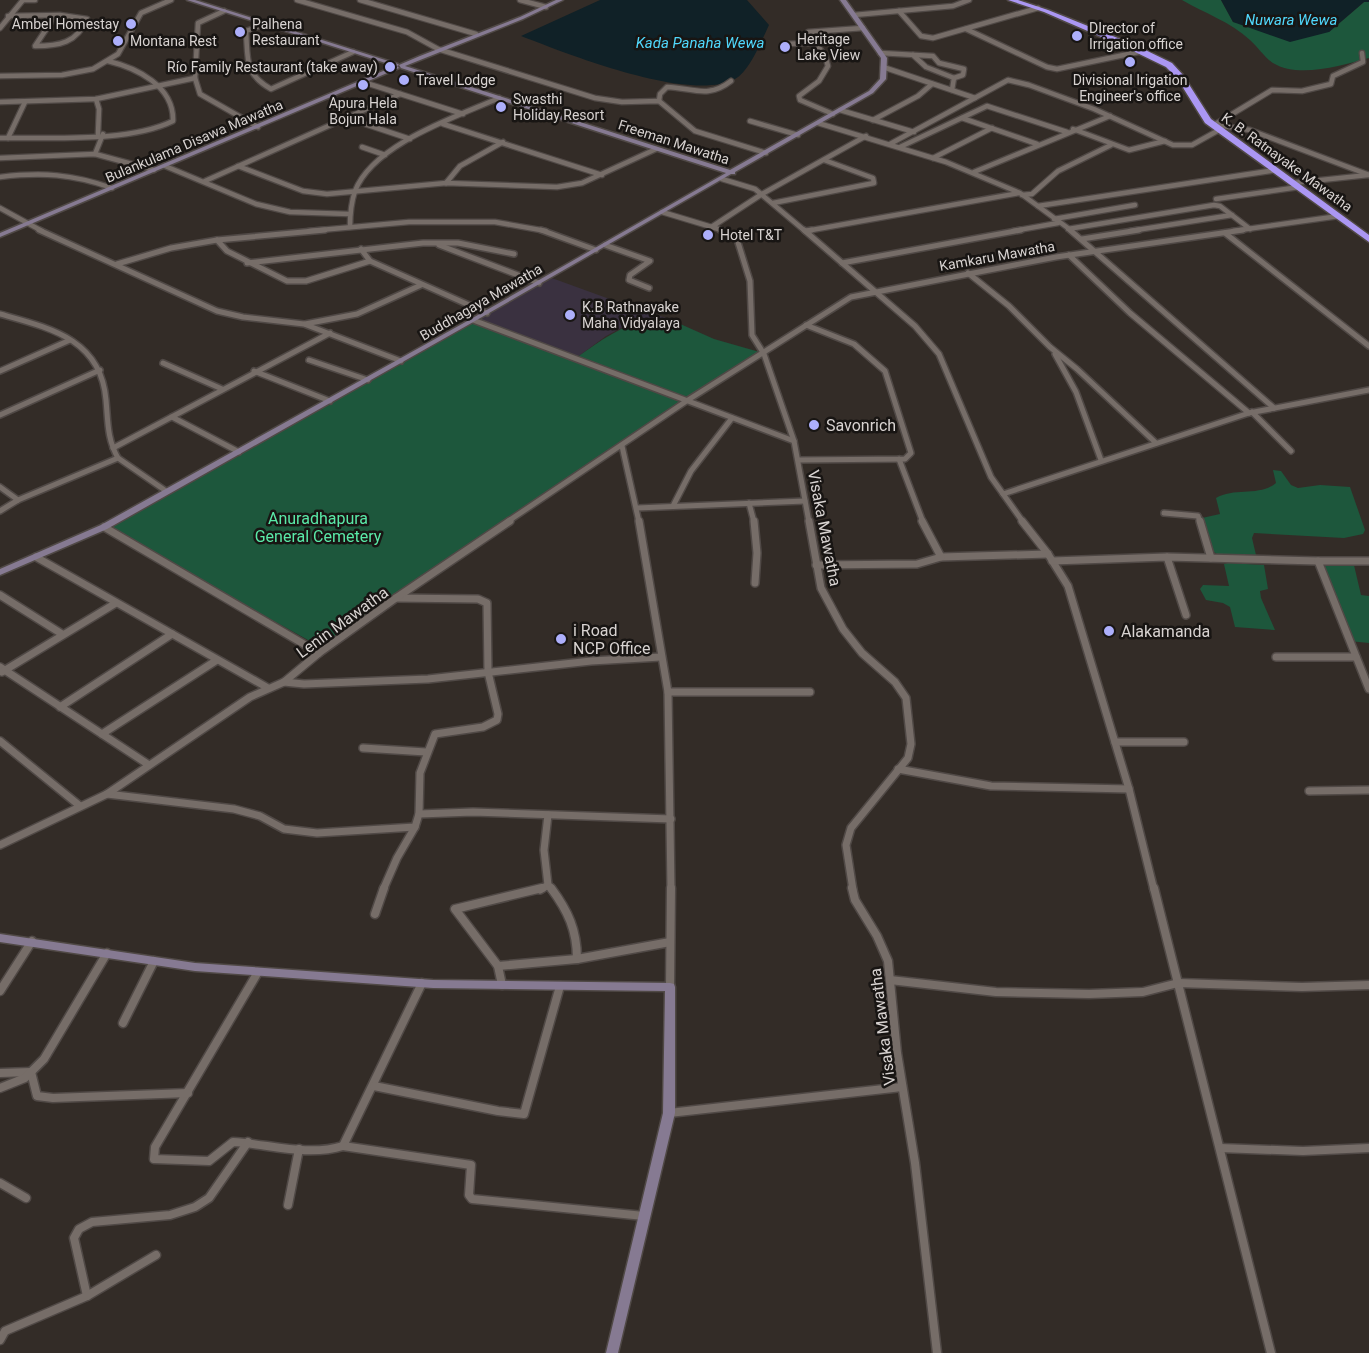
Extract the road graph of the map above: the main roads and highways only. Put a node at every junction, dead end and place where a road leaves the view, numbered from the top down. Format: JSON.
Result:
{"nodes":[{"id":1,"x":190,"y":0,"type":"edge"},
{"id":2,"x":561,"y":0,"type":"edge"},
{"id":3,"x":843,"y":0,"type":"edge"},
{"id":4,"x":1011,"y":0,"type":"edge"},
{"id":5,"x":399,"y":66,"type":"junction"},
{"id":6,"x":733,"y":173,"type":"junction"},
{"id":7,"x":0,"y":235,"type":"edge"},
{"id":8,"x":1369,"y":239,"type":"edge"},
{"id":9,"x":0,"y":572,"type":"edge"},
{"id":10,"x":0,"y":938,"type":"edge"},
{"id":11,"x":612,"y":1353,"type":"edge"}],
"edges":[{"from":1,"to":5,"type":"main road","name":"Freeman Mawatha"},
{"from":2,"to":5,"type":"main road","name":"Bulankulama Disawa Mawatha"},
{"from":3,"to":6,"type":"main road","name":"Buddhagaya Mawatha"},
{"from":4,"to":8,"type":"highway","name":"K. B. Ratnayake Mawatha"},
{"from":5,"to":6,"type":"main road","name":"Freeman Mawatha"},
{"from":5,"to":7,"type":"main road","name":"Bulankulama Disawa Mawatha"},
{"from":6,"to":9,"type":"main road","name":"Buddhagaya Mawatha"},
{"from":10,"to":11,"type":"main road"}]}
